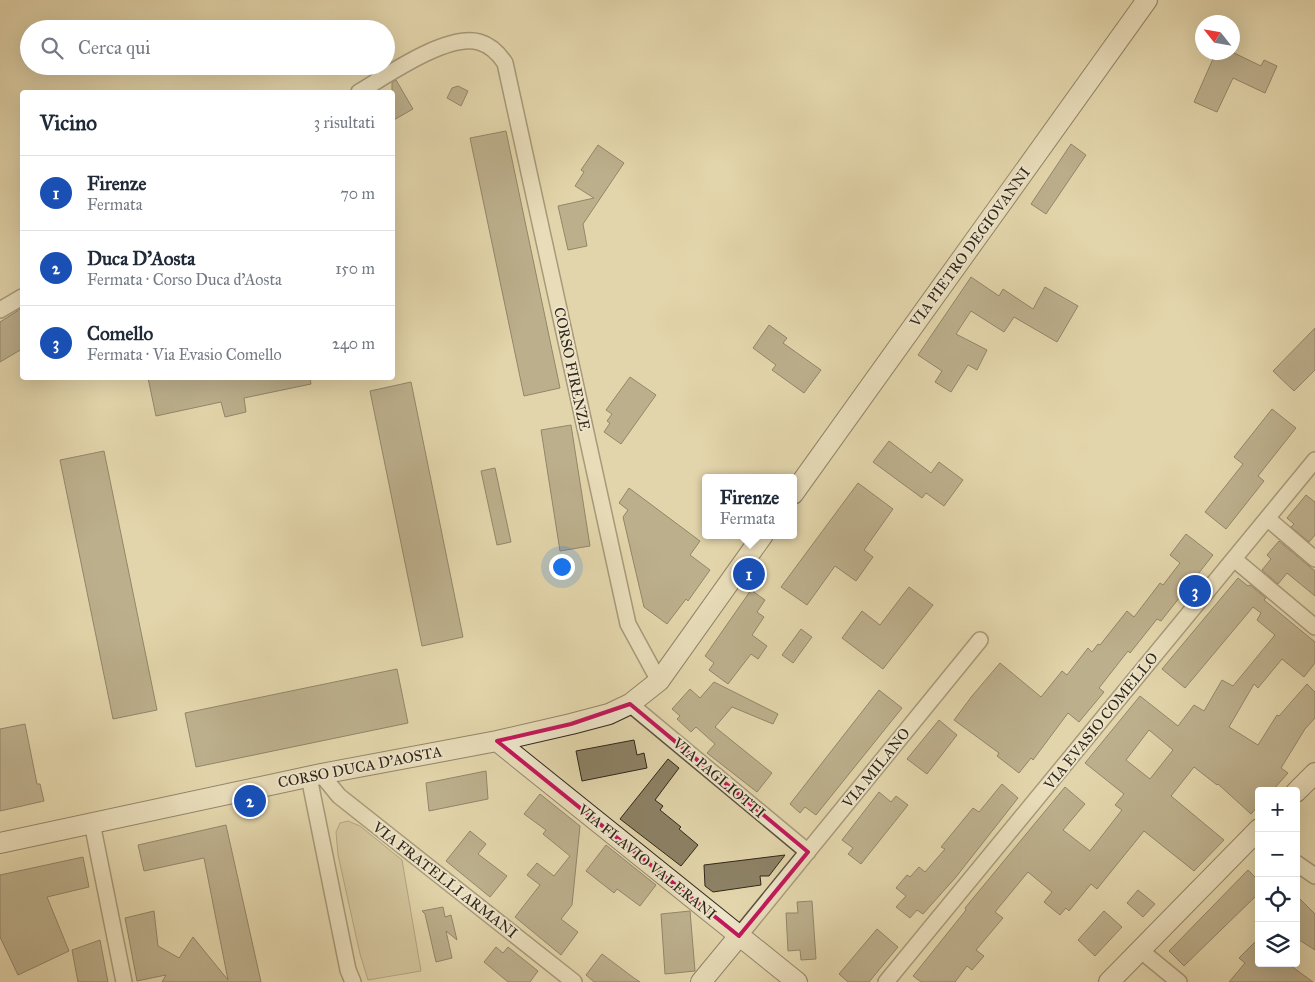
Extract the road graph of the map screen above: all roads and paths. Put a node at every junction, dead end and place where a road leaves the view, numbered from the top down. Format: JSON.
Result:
{"nodes":[{"id":1,"x":1147,"y":0,"type":"edge"},
{"id":2,"x":395,"y":71,"type":"edge"},
{"id":3,"x":388,"y":75,"type":"edge"},
{"id":4,"x":362,"y":90,"type":"edge"},
{"id":5,"x":20,"y":298,"type":"edge"},
{"id":6,"x":0,"y":310,"type":"edge"},
{"id":7,"x":1315,"y":460,"type":"edge"},
{"id":8,"x":797,"y":488,"type":"edge"},
{"id":9,"x":1268,"y":518,"type":"junction"},
{"id":10,"x":760,"y":539,"type":"edge"},
{"id":11,"x":1234,"y":559,"type":"junction"},
{"id":12,"x":1315,"y":559,"type":"edge"},
{"id":13,"x":1315,"y":627,"type":"edge"},
{"id":14,"x":980,"y":640,"type":"dead end"},
{"id":15,"x":659,"y":681,"type":"junction"},
{"id":16,"x":630,"y":704,"type":"junction"},
{"id":17,"x":497,"y":741,"type":"junction"},
{"id":18,"x":1315,"y":773,"type":"edge"},
{"id":19,"x":315,"y":775,"type":"junction"},
{"id":20,"x":1300,"y":788,"type":"edge"},
{"id":21,"x":92,"y":823,"type":"junction"},
{"id":22,"x":1255,"y":836,"type":"edge"},
{"id":23,"x":0,"y":843,"type":"edge"},
{"id":24,"x":808,"y":852,"type":"junction"},
{"id":25,"x":1300,"y":867,"type":"edge"},
{"id":26,"x":1315,"y":876,"type":"edge"},
{"id":27,"x":739,"y":936,"type":"junction"},
{"id":28,"x":1140,"y":950,"type":"junction"},
{"id":29,"x":705,"y":977,"type":"edge"},
{"id":30,"x":350,"y":978,"type":"edge"},
{"id":31,"x":124,"y":982,"type":"edge"},
{"id":32,"x":574,"y":982,"type":"edge"},
{"id":33,"x":797,"y":982,"type":"edge"},
{"id":34,"x":886,"y":982,"type":"edge"},
{"id":35,"x":1109,"y":982,"type":"edge"},
{"id":36,"x":1179,"y":982,"type":"edge"}],
"edges":[{"from":1,"to":8,"type":"street","name":"VIA PIETRO DEGIOVANNI"},
{"from":2,"to":15,"type":"street","name":"CORSO FIRENZE"},
{"from":3,"to":4,"type":"street","name":"CORSO FIRENZE"},
{"from":5,"to":6,"type":"street"},
{"from":7,"to":9,"type":"street","name":"VIA EVASIO COMELLO"},
{"from":9,"to":11,"type":"street","name":"VIA EVASIO COMELLO"},
{"from":9,"to":12,"type":"street"},
{"from":10,"to":15,"type":"street"},
{"from":11,"to":13,"type":"street"},
{"from":11,"to":34,"type":"street","name":"VIA EVASIO COMELLO"},
{"from":14,"to":24,"type":"street","name":"VIA MILANO"},
{"from":15,"to":16,"type":"street"},
{"from":16,"to":17,"type":"street","name":"CORSO DUCA D'AOSTA"},
{"from":16,"to":24,"type":"street","name":"VIA PAGLIOTTI"},
{"from":17,"to":19,"type":"street","name":"CORSO DUCA D'AOSTA"},
{"from":17,"to":27,"type":"street","name":"VIA FLAVIO VALERANI"},
{"from":18,"to":20,"type":"street"},
{"from":19,"to":21,"type":"street","name":"CORSO DUCA D'AOSTA"},
{"from":19,"to":30,"type":"street"},
{"from":19,"to":32,"type":"street","name":"VIA FRATELLI ARMANI"},
{"from":21,"to":23,"type":"street","name":"CORSO DUCA D'AOSTA"},
{"from":21,"to":31,"type":"street"},
{"from":22,"to":28,"type":"street"},
{"from":24,"to":27,"type":"street","name":"VIA MILANO"},
{"from":25,"to":26,"type":"street"},
{"from":27,"to":29,"type":"street"},
{"from":27,"to":33,"type":"street","name":"VIA FLAVIO VALERANI"},
{"from":28,"to":35,"type":"street"},
{"from":28,"to":36,"type":"street"}]}
